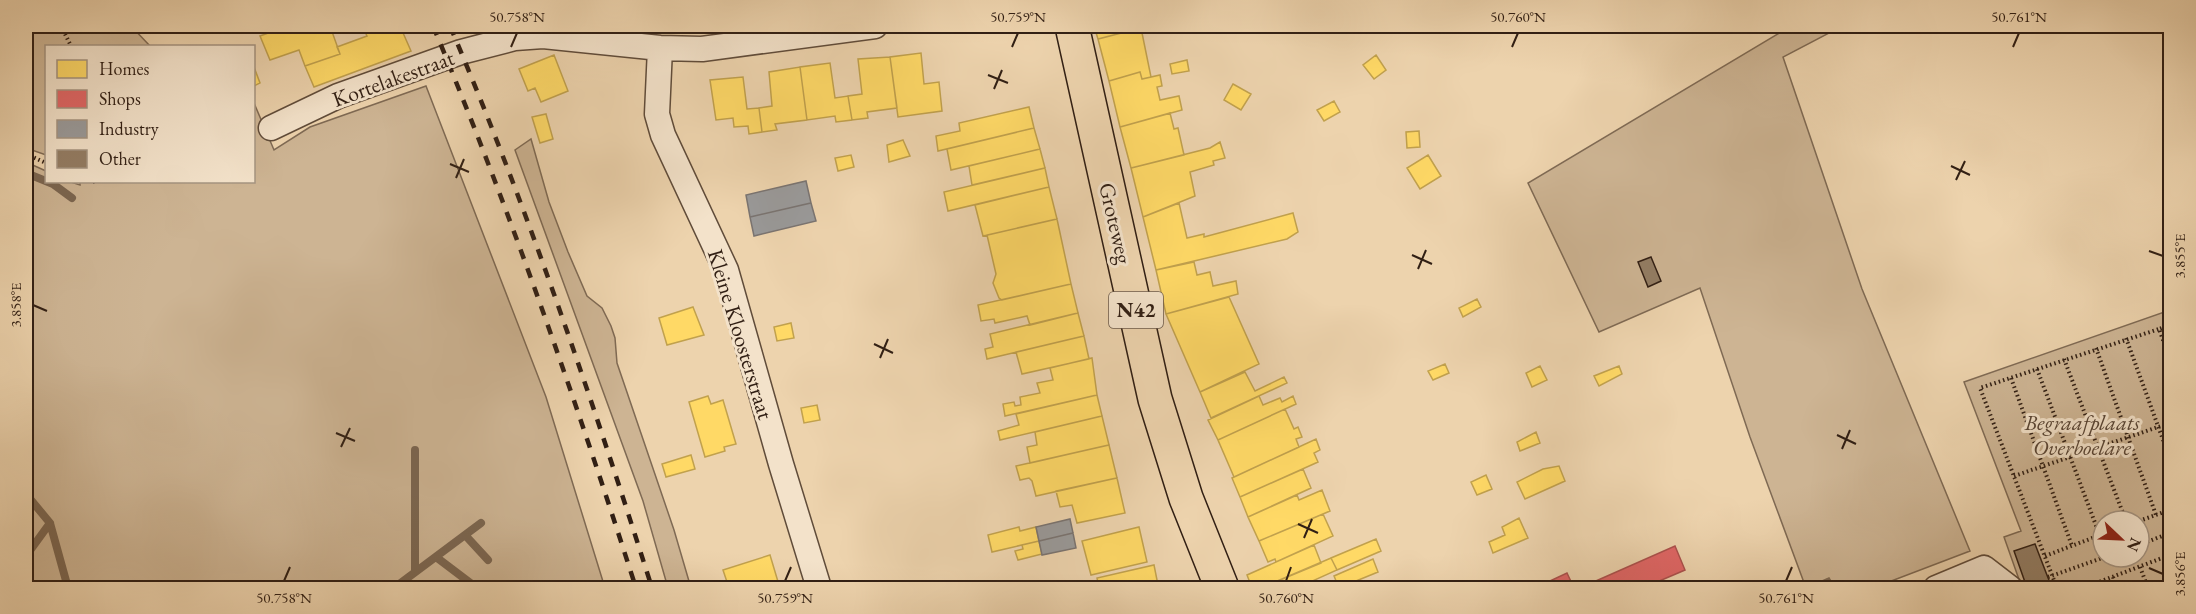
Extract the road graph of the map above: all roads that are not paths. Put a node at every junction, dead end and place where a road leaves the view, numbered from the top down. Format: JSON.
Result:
{"nodes":[{"id":1,"x":876,"y":26,"type":"edge"},
{"id":2,"x":1072,"y":26,"type":"edge"},
{"id":3,"x":660,"y":48,"type":"junction"},
{"id":4,"x":271,"y":128,"type":"dead end"},
{"id":5,"x":819,"y":588,"type":"edge"},
{"id":6,"x":1222,"y":588,"type":"edge"},
{"id":7,"x":1936,"y":588,"type":"edge"},
{"id":8,"x":2010,"y":588,"type":"edge"}],
"edges":[{"from":1,"to":3,"type":"street","name":"Kortelakestraat"},
{"from":2,"to":6,"type":"main road","name":"Groteweg","number":"N42"},
{"from":3,"to":4,"type":"street","name":"Kortelakestraat"},
{"from":3,"to":5,"type":"street","name":"Kleine Kloosterstraat"},
{"from":7,"to":8,"type":"street"}]}
